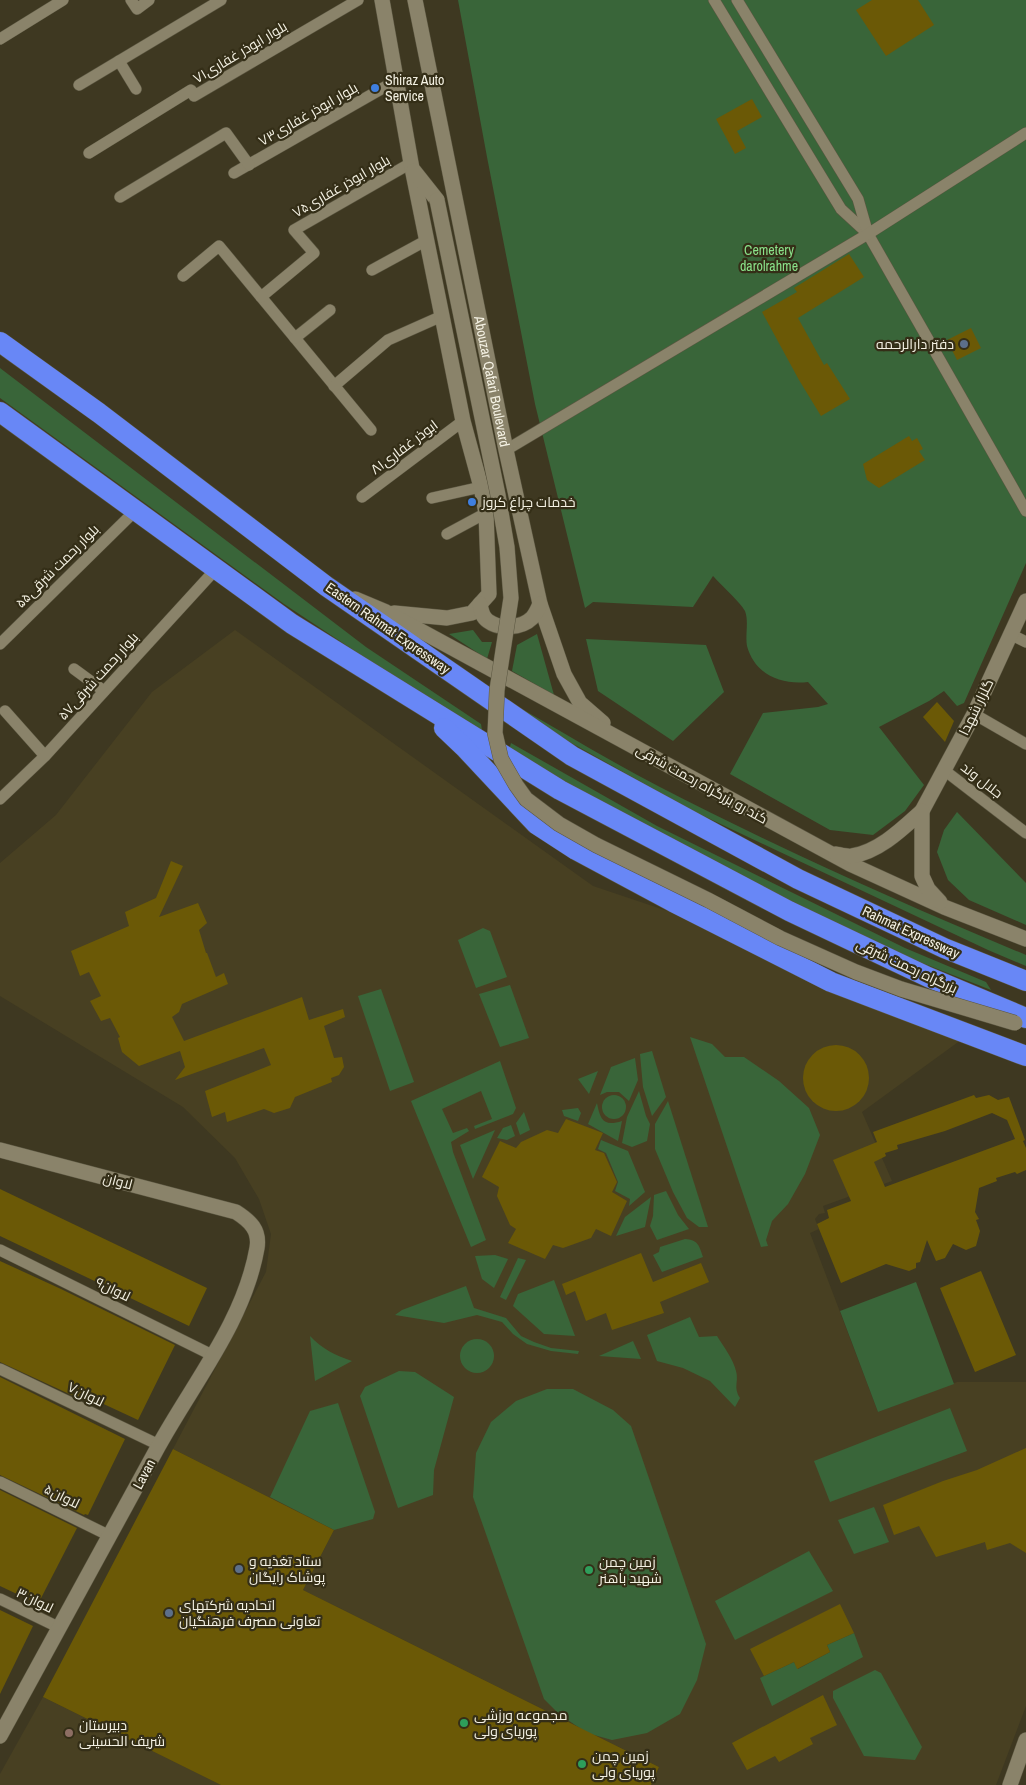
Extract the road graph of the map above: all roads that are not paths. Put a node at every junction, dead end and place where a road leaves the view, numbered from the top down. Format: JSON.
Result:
{"nodes":[{"id":1,"x":63,"y":0,"type":"edge"},
{"id":2,"x":149,"y":0,"type":"edge"},
{"id":3,"x":221,"y":0,"type":"edge"},
{"id":4,"x":358,"y":0,"type":"edge"},
{"id":5,"x":382,"y":0,"type":"edge"},
{"id":6,"x":416,"y":0,"type":"edge"},
{"id":7,"x":714,"y":0,"type":"edge"},
{"id":8,"x":737,"y":0,"type":"edge"},
{"id":9,"x":134,"y":4,"type":"edge"},
{"id":10,"x":0,"y":39,"type":"edge"},
{"id":11,"x":119,"y":61,"type":"junction"},
{"id":12,"x":397,"y":80,"type":"junction"},
{"id":13,"x":79,"y":84,"type":"dead end"},
{"id":14,"x":136,"y":89,"type":"dead end"},
{"id":15,"x":1026,"y":133,"type":"edge"},
{"id":16,"x":89,"y":153,"type":"dead end"},
{"id":17,"x":249,"y":165,"type":"junction"},
{"id":18,"x":412,"y":167,"type":"junction"},
{"id":19,"x":234,"y":173,"type":"dead end"},
{"id":20,"x":120,"y":197,"type":"dead end"},
{"id":21,"x":868,"y":234,"type":"junction"},
{"id":22,"x":427,"y":240,"type":"junction"},
{"id":23,"x":372,"y":270,"type":"dead end"},
{"id":24,"x":183,"y":276,"type":"dead end"},
{"id":25,"x":261,"y":297,"type":"junction"},
{"id":26,"x":330,"y":310,"type":"dead end"},
{"id":27,"x":442,"y":316,"type":"junction"},
{"id":28,"x":295,"y":338,"type":"junction"},
{"id":29,"x":0,"y":342,"type":"edge"},
{"id":30,"x":334,"y":386,"type":"junction"},
{"id":31,"x":0,"y":412,"type":"edge"},
{"id":32,"x":463,"y":421,"type":"junction"},
{"id":33,"x":371,"y":430,"type":"dead end"},
{"id":34,"x":506,"y":450,"type":"junction"},
{"id":35,"x":481,"y":487,"type":"junction"},
{"id":36,"x":362,"y":496,"type":"dead end"},
{"id":37,"x":432,"y":498,"type":"dead end"},
{"id":38,"x":135,"y":510,"type":"junction"},
{"id":39,"x":1026,"y":512,"type":"edge"},
{"id":40,"x":486,"y":513,"type":"junction"},
{"id":41,"x":447,"y":534,"type":"dead end"},
{"id":42,"x":216,"y":570,"type":"junction"},
{"id":43,"x":326,"y":586,"type":"junction"},
{"id":44,"x":1026,"y":600,"type":"edge"},
{"id":45,"x":480,"y":604,"type":"junction"},
{"id":46,"x":540,"y":604,"type":"junction"},
{"id":47,"x":386,"y":612,"type":"junction"},
{"id":48,"x":1012,"y":634,"type":"junction"},
{"id":49,"x":1026,"y":642,"type":"edge"},
{"id":50,"x":0,"y":644,"type":"edge"},
{"id":51,"x":74,"y":669,"type":"dead end"},
{"id":52,"x":104,"y":691,"type":"junction"},
{"id":53,"x":415,"y":701,"type":"junction"},
{"id":54,"x":5,"y":711,"type":"dead end"},
{"id":55,"x":974,"y":714,"type":"junction"},
{"id":56,"x":620,"y":740,"type":"junction"},
{"id":57,"x":1026,"y":744,"type":"edge"},
{"id":58,"x":45,"y":756,"type":"junction"},
{"id":59,"x":944,"y":770,"type":"junction"},
{"id":60,"x":0,"y":799,"type":"edge"},
{"id":61,"x":922,"y":811,"type":"junction"},
{"id":62,"x":1026,"y":833,"type":"edge"},
{"id":63,"x":830,"y":853,"type":"junction"},
{"id":64,"x":798,"y":879,"type":"joint"},
{"id":65,"x":944,"y":907,"type":"junction"},
{"id":66,"x":1026,"y":939,"type":"edge"},
{"id":67,"x":1026,"y":980,"type":"edge"},
{"id":68,"x":1022,"y":1022,"type":"edge"},
{"id":69,"x":1026,"y":1056,"type":"edge"},
{"id":70,"x":0,"y":1150,"type":"edge"},
{"id":71,"x":0,"y":1250,"type":"edge"},
{"id":72,"x":212,"y":1355,"type":"junction"},
{"id":73,"x":0,"y":1369,"type":"edge"},
{"id":74,"x":159,"y":1445,"type":"junction"},
{"id":75,"x":0,"y":1482,"type":"edge"},
{"id":76,"x":110,"y":1536,"type":"junction"},
{"id":77,"x":0,"y":1599,"type":"edge"},
{"id":78,"x":58,"y":1627,"type":"junction"},
{"id":79,"x":4,"y":1720,"type":"edge"},
{"id":80,"x":0,"y":1736,"type":"edge"},
{"id":81,"x":1026,"y":1740,"type":"edge"},
{"id":82,"x":1010,"y":1785,"type":"edge"}],
"edges":[{"from":1,"to":10,"type":"street"},
{"from":2,"to":9,"type":"street"},
{"from":3,"to":11,"type":"street"},
{"from":4,"to":16,"type":"street","name":"بلوار ابوذر غفاری۷۱"},
{"from":5,"to":12,"type":"main road"},
{"from":6,"to":34,"type":"main road","name":"Abouzar Qafari Boulevard"},
{"from":7,"to":21,"type":"street"},
{"from":8,"to":21,"type":"street"},
{"from":11,"to":13,"type":"street"},
{"from":11,"to":14,"type":"street"},
{"from":12,"to":17,"type":"street","name":"بلوار ابوذر غفاری۷۳"},
{"from":12,"to":18,"type":"main road"},
{"from":15,"to":21,"type":"street"},
{"from":17,"to":19,"type":"street","name":"بلوار ابوذر غفاری۷۳"},
{"from":17,"to":20,"type":"street"},
{"from":18,"to":22,"type":"main road"},
{"from":18,"to":25,"type":"street","name":"بلوار ابوذر غفاری۷۵"},
{"from":18,"to":68,"type":"main road","bridge":true},
{"from":21,"to":34,"type":"street"},
{"from":21,"to":39,"type":"street"},
{"from":22,"to":23,"type":"street"},
{"from":22,"to":27,"type":"main road"},
{"from":24,"to":25,"type":"street"},
{"from":25,"to":28,"type":"street"},
{"from":26,"to":28,"type":"street"},
{"from":27,"to":30,"type":"street"},
{"from":27,"to":32,"type":"main road"},
{"from":28,"to":30,"type":"street"},
{"from":29,"to":43,"type":"highway","name":"Eastern Rahmat Expressway"},
{"from":30,"to":33,"type":"street"},
{"from":31,"to":38,"type":"highway"},
{"from":32,"to":35,"type":"main road"},
{"from":32,"to":36,"type":"street","name":"۸۱ابوذر غفاری"},
{"from":34,"to":46,"type":"main road","name":"Abouzar Qafari Boulevard"},
{"from":35,"to":37,"type":"street"},
{"from":35,"to":40,"type":"main road"},
{"from":38,"to":42,"type":"highway"},
{"from":38,"to":50,"type":"street","name":"بلوار رحمت شرقی۵۵"},
{"from":40,"to":41,"type":"street"},
{"from":40,"to":45,"type":"main road"},
{"from":42,"to":52,"type":"street","name":"۵۷بلوار رحمت شرقی"},
{"from":42,"to":53,"type":"highway"},
{"from":43,"to":47,"type":"main road"},
{"from":43,"to":64,"type":"highway","name":"Eastern Rahmat Expressway"},
{"from":44,"to":48,"type":"main road","name":"گلزار شهدا"},
{"from":45,"to":46,"type":"main road"},
{"from":45,"to":47,"type":"main road"},
{"from":46,"to":56,"type":"main road","name":"Abouzar Qafari Boulevard"},
{"from":47,"to":56,"type":"main road","name":"کند رو بزرگراه رحمت شرقی"},
{"from":48,"to":49,"type":"street"},
{"from":48,"to":55,"type":"main road","name":"گلزار شهدا"},
{"from":51,"to":52,"type":"street"},
{"from":52,"to":58,"type":"street","name":"۵۷بلوار رحمت شرقی"},
{"from":53,"to":68,"type":"highway","name":"بزرگراه رحمت شرقی"},
{"from":53,"to":69,"type":"highway"},
{"from":54,"to":58,"type":"street"},
{"from":55,"to":57,"type":"street"},
{"from":55,"to":59,"type":"main road","name":"گلزار شهدا"},
{"from":56,"to":63,"type":"main road","name":"کند رو بزرگراه رحمت شرقی"},
{"from":58,"to":60,"type":"street","name":"۵۷بلوار رحمت شرقی"},
{"from":59,"to":61,"type":"main road","name":"گلزار شهدا"},
{"from":59,"to":62,"type":"street","name":"جلال وند"},
{"from":61,"to":63,"type":"main road","name":"گلزار شهدا"},
{"from":61,"to":65,"type":"main road","name":"گلزار شهدا"},
{"from":63,"to":65,"type":"main road","name":"کند رو بزرگراه رحمت شرقی"},
{"from":64,"to":67,"type":"highway","name":"Rahmat Expressway"},
{"from":65,"to":66,"type":"main road","name":"کند رو بزرگراه رحمت شرقی"},
{"from":70,"to":72,"type":"main road","name":"لاوان"},
{"from":71,"to":72,"type":"street","name":"۹لاوان"},
{"from":72,"to":74,"type":"main road","name":"Lavan"},
{"from":73,"to":74,"type":"street","name":"۷لاوان"},
{"from":74,"to":76,"type":"main road","name":"Lavan"},
{"from":75,"to":76,"type":"street","name":"۵لاوان"},
{"from":76,"to":78,"type":"main road","name":"Lavan"},
{"from":77,"to":78,"type":"street","name":"۳لاوان"},
{"from":78,"to":79,"type":"main road","name":"Lavan"},
{"from":79,"to":80,"type":"main road","name":"Lavan"},
{"from":81,"to":82,"type":"main road"}]}
